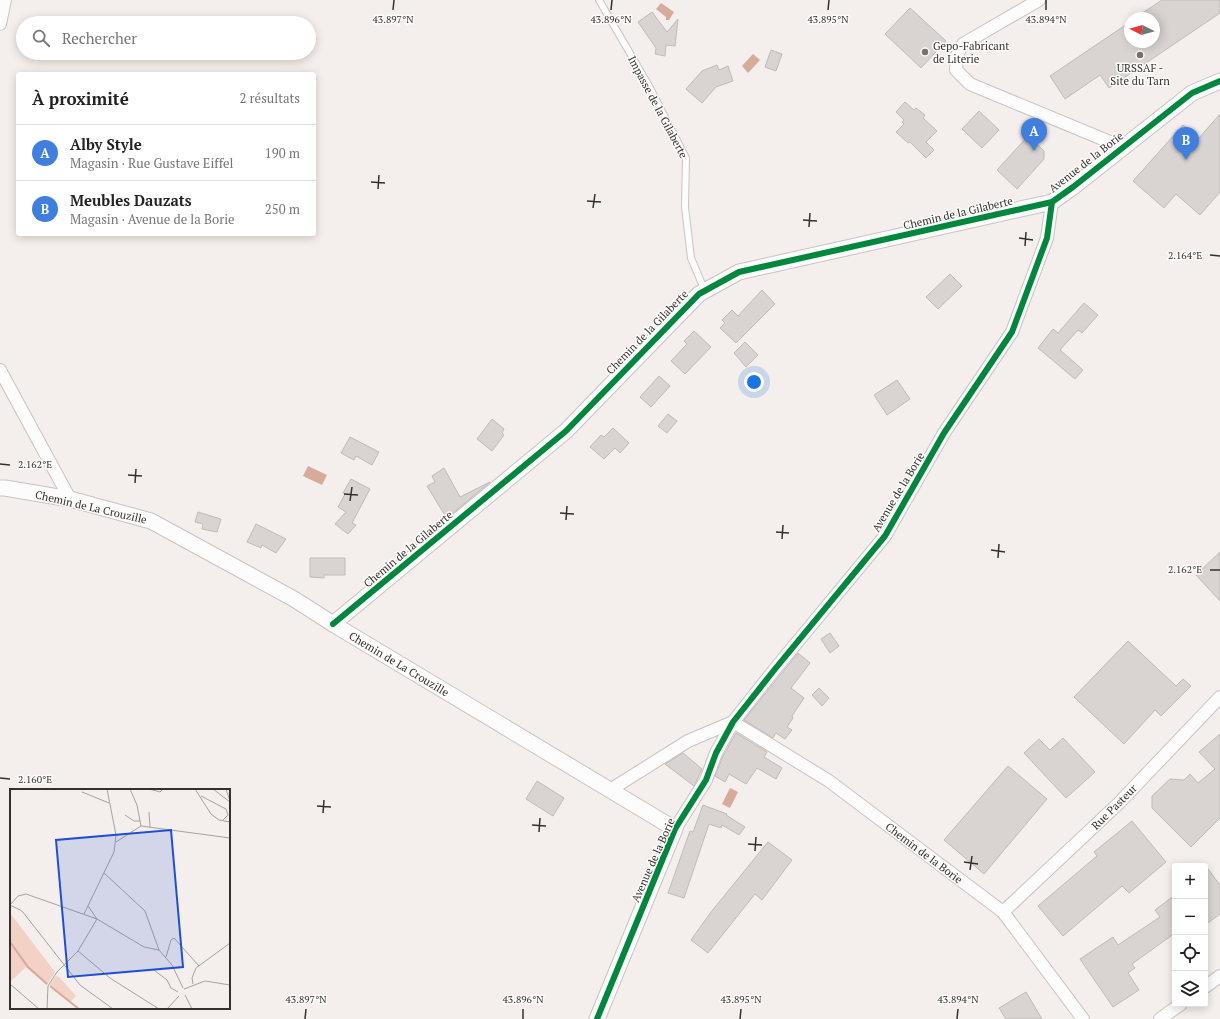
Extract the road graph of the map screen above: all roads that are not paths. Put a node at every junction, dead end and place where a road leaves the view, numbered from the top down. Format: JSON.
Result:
{"nodes":[{"id":1,"x":5,"y":0,"type":"edge"},
{"id":2,"x":599,"y":0,"type":"edge"},
{"id":3,"x":1040,"y":0,"type":"edge"},
{"id":4,"x":0,"y":24,"type":"edge"},
{"id":5,"x":1220,"y":81,"type":"edge"},
{"id":6,"x":1122,"y":147,"type":"junction"},
{"id":7,"x":1052,"y":202,"type":"junction"},
{"id":8,"x":705,"y":291,"type":"junction"},
{"id":9,"x":0,"y":370,"type":"edge"},
{"id":10,"x":0,"y":488,"type":"edge"},
{"id":11,"x":70,"y":500,"type":"junction"},
{"id":12,"x":333,"y":624,"type":"junction"},
{"id":13,"x":1220,"y":697,"type":"edge"},
{"id":14,"x":733,"y":722,"type":"junction"},
{"id":15,"x":610,"y":790,"type":"junction"},
{"id":16,"x":675,"y":829,"type":"junction"},
{"id":17,"x":1003,"y":912,"type":"junction"},
{"id":18,"x":1220,"y":976,"type":"edge"},
{"id":19,"x":1208,"y":985,"type":"edge"},
{"id":20,"x":1177,"y":1007,"type":"edge"},
{"id":21,"x":597,"y":1019,"type":"edge"},
{"id":22,"x":1083,"y":1019,"type":"edge"},
{"id":23,"x":1160,"y":1019,"type":"edge"}],
"edges":[{"from":1,"to":4,"type":"street"},
{"from":2,"to":8,"type":"lane","name":"Impasse de la Gilaberte"},
{"from":3,"to":6,"type":"street"},
{"from":5,"to":6,"type":"street","name":"Avenue de la Borie"},
{"from":6,"to":7,"type":"street","name":"Avenue de la Borie"},
{"from":7,"to":8,"type":"street","name":"Chemin de la Gilaberte"},
{"from":7,"to":14,"type":"street","name":"Avenue de la Borie"},
{"from":8,"to":12,"type":"street","name":"Chemin de la Gilaberte"},
{"from":9,"to":11,"type":"street"},
{"from":10,"to":11,"type":"street","name":"Chemin de La Crouzille"},
{"from":11,"to":12,"type":"street","name":"Chemin de La Crouzille"},
{"from":12,"to":15,"type":"street","name":"Chemin de La Crouzille"},
{"from":13,"to":17,"type":"street","name":"Rue Pasteur"},
{"from":14,"to":15,"type":"street"},
{"from":14,"to":16,"type":"street","name":"Avenue de la Borie"},
{"from":14,"to":17,"type":"street","name":"Chemin de la Borie"},
{"from":15,"to":16,"type":"street","name":"Chemin de La Crouzille"},
{"from":16,"to":21,"type":"street","name":"Avenue de la Borie"},
{"from":17,"to":22,"type":"street","name":"Chemin de la Borie"},
{"from":18,"to":19,"type":"street"},
{"from":20,"to":23,"type":"street"}]}
